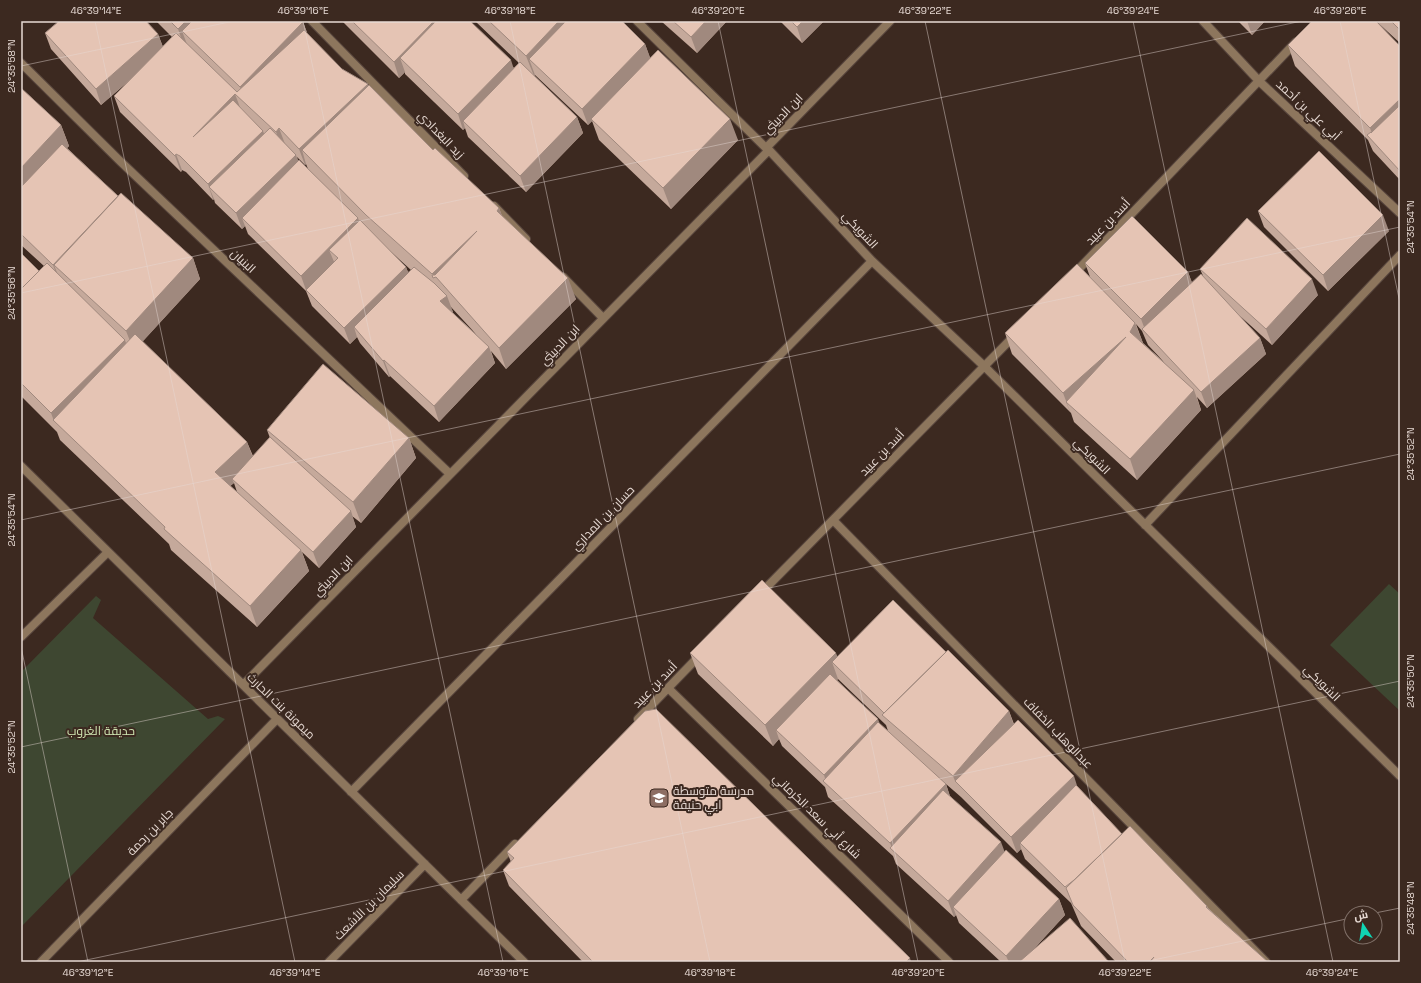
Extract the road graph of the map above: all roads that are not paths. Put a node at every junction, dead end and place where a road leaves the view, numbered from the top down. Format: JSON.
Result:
{"nodes":[{"id":1,"x":312,"y":21,"type":"edge"},
{"id":2,"x":637,"y":21,"type":"edge"},
{"id":3,"x":890,"y":21,"type":"edge"},
{"id":4,"x":1203,"y":21,"type":"edge"},
{"id":5,"x":1300,"y":37,"type":"edge"},
{"id":6,"x":21,"y":63,"type":"edge"},
{"id":7,"x":1259,"y":81,"type":"junction"},
{"id":8,"x":767,"y":149,"type":"junction"},
{"id":9,"x":469,"y":181,"type":"edge"},
{"id":10,"x":486,"y":198,"type":"edge"},
{"id":11,"x":1400,"y":213,"type":"edge"},
{"id":12,"x":531,"y":244,"type":"edge"},
{"id":13,"x":1400,"y":255,"type":"edge"},
{"id":14,"x":872,"y":261,"type":"junction"},
{"id":15,"x":558,"y":272,"type":"edge"},
{"id":16,"x":1065,"y":283,"type":"edge"},
{"id":17,"x":603,"y":318,"type":"junction"},
{"id":18,"x":1022,"y":327,"type":"edge"},
{"id":19,"x":984,"y":366,"type":"junction"},
{"id":20,"x":21,"y":466,"type":"edge"},
{"id":21,"x":450,"y":474,"type":"junction"},
{"id":22,"x":833,"y":520,"type":"junction"},
{"id":23,"x":1145,"y":525,"type":"junction"},
{"id":24,"x":108,"y":552,"type":"junction"},
{"id":25,"x":756,"y":598,"type":"edge"},
{"id":26,"x":21,"y":637,"type":"edge"},
{"id":27,"x":707,"y":649,"type":"edge"},
{"id":28,"x":243,"y":685,"type":"junction"},
{"id":29,"x":668,"y":688,"type":"junction"},
{"id":30,"x":277,"y":719,"type":"junction"},
{"id":31,"x":630,"y":727,"type":"edge"},
{"id":32,"x":1400,"y":776,"type":"edge"},
{"id":33,"x":351,"y":792,"type":"junction"},
{"id":34,"x":521,"y":838,"type":"edge"},
{"id":35,"x":425,"y":864,"type":"junction"},
{"id":36,"x":461,"y":900,"type":"junction"},
{"id":37,"x":41,"y":962,"type":"edge"},
{"id":38,"x":329,"y":962,"type":"edge"},
{"id":39,"x":524,"y":962,"type":"edge"},
{"id":40,"x":949,"y":962,"type":"edge"},
{"id":41,"x":1266,"y":962,"type":"edge"}],
"edges":[{"from":1,"to":9,"type":"street","name":"زيد البغدادي"},
{"from":2,"to":8,"type":"street","name":"الشويكي"},
{"from":3,"to":8,"type":"street","name":"ابن الدبيثي"},
{"from":4,"to":7,"type":"street","name":"أبي علي بن أحمد"},
{"from":5,"to":7,"type":"street","name":"أسد بن عبيد"},
{"from":6,"to":21,"type":"street","name":"البنيان"},
{"from":7,"to":11,"type":"street","name":"أبي علي بن أحمد"},
{"from":7,"to":16,"type":"street","name":"أسد بن عبيد"},
{"from":8,"to":14,"type":"street","name":"الشويكي"},
{"from":8,"to":17,"type":"street","name":"ابن الدبيثي"},
{"from":10,"to":12,"type":"street"},
{"from":13,"to":23,"type":"street"},
{"from":14,"to":19,"type":"street","name":"الشويكي"},
{"from":14,"to":33,"type":"street","name":"حسان بن المداري"},
{"from":15,"to":17,"type":"street"},
{"from":17,"to":21,"type":"street","name":"ابن الدبيثي"},
{"from":18,"to":19,"type":"street","name":"أسد بن عبيد"},
{"from":19,"to":22,"type":"street","name":"أسد بن عبيد"},
{"from":19,"to":23,"type":"street","name":"الشويكي"},
{"from":20,"to":24,"type":"street","name":"ميمونة بنت الحارث"},
{"from":21,"to":28,"type":"street","name":"ابن الدبيثي"},
{"from":22,"to":25,"type":"street","name":"أسد بن عبيد"},
{"from":22,"to":41,"type":"street","name":"عبدالوهاب الخفاف"},
{"from":23,"to":32,"type":"street","name":"الشويكي"},
{"from":24,"to":26,"type":"street"},
{"from":24,"to":28,"type":"street","name":"ميمونة بنت الحارث"},
{"from":27,"to":29,"type":"street","name":"أسد بن عبيد"},
{"from":28,"to":30,"type":"street","name":"ميمونة بنت الحارث"},
{"from":29,"to":31,"type":"street","name":"أسد بن عبيد"},
{"from":29,"to":40,"type":"street","name":"شارع أبي سعد الكرماني"},
{"from":30,"to":33,"type":"street","name":"ميمونة بنت الحارث"},
{"from":30,"to":37,"type":"street","name":"جابر بن رحمة"},
{"from":33,"to":35,"type":"street","name":"ميمونة بنت الحارث"},
{"from":34,"to":36,"type":"street"},
{"from":35,"to":36,"type":"street","name":"ميمونة بنت الحارث"},
{"from":35,"to":38,"type":"street","name":"سليمان بن الأشعث"},
{"from":36,"to":39,"type":"street","name":"ميمونة بنت الحارث"}]}
